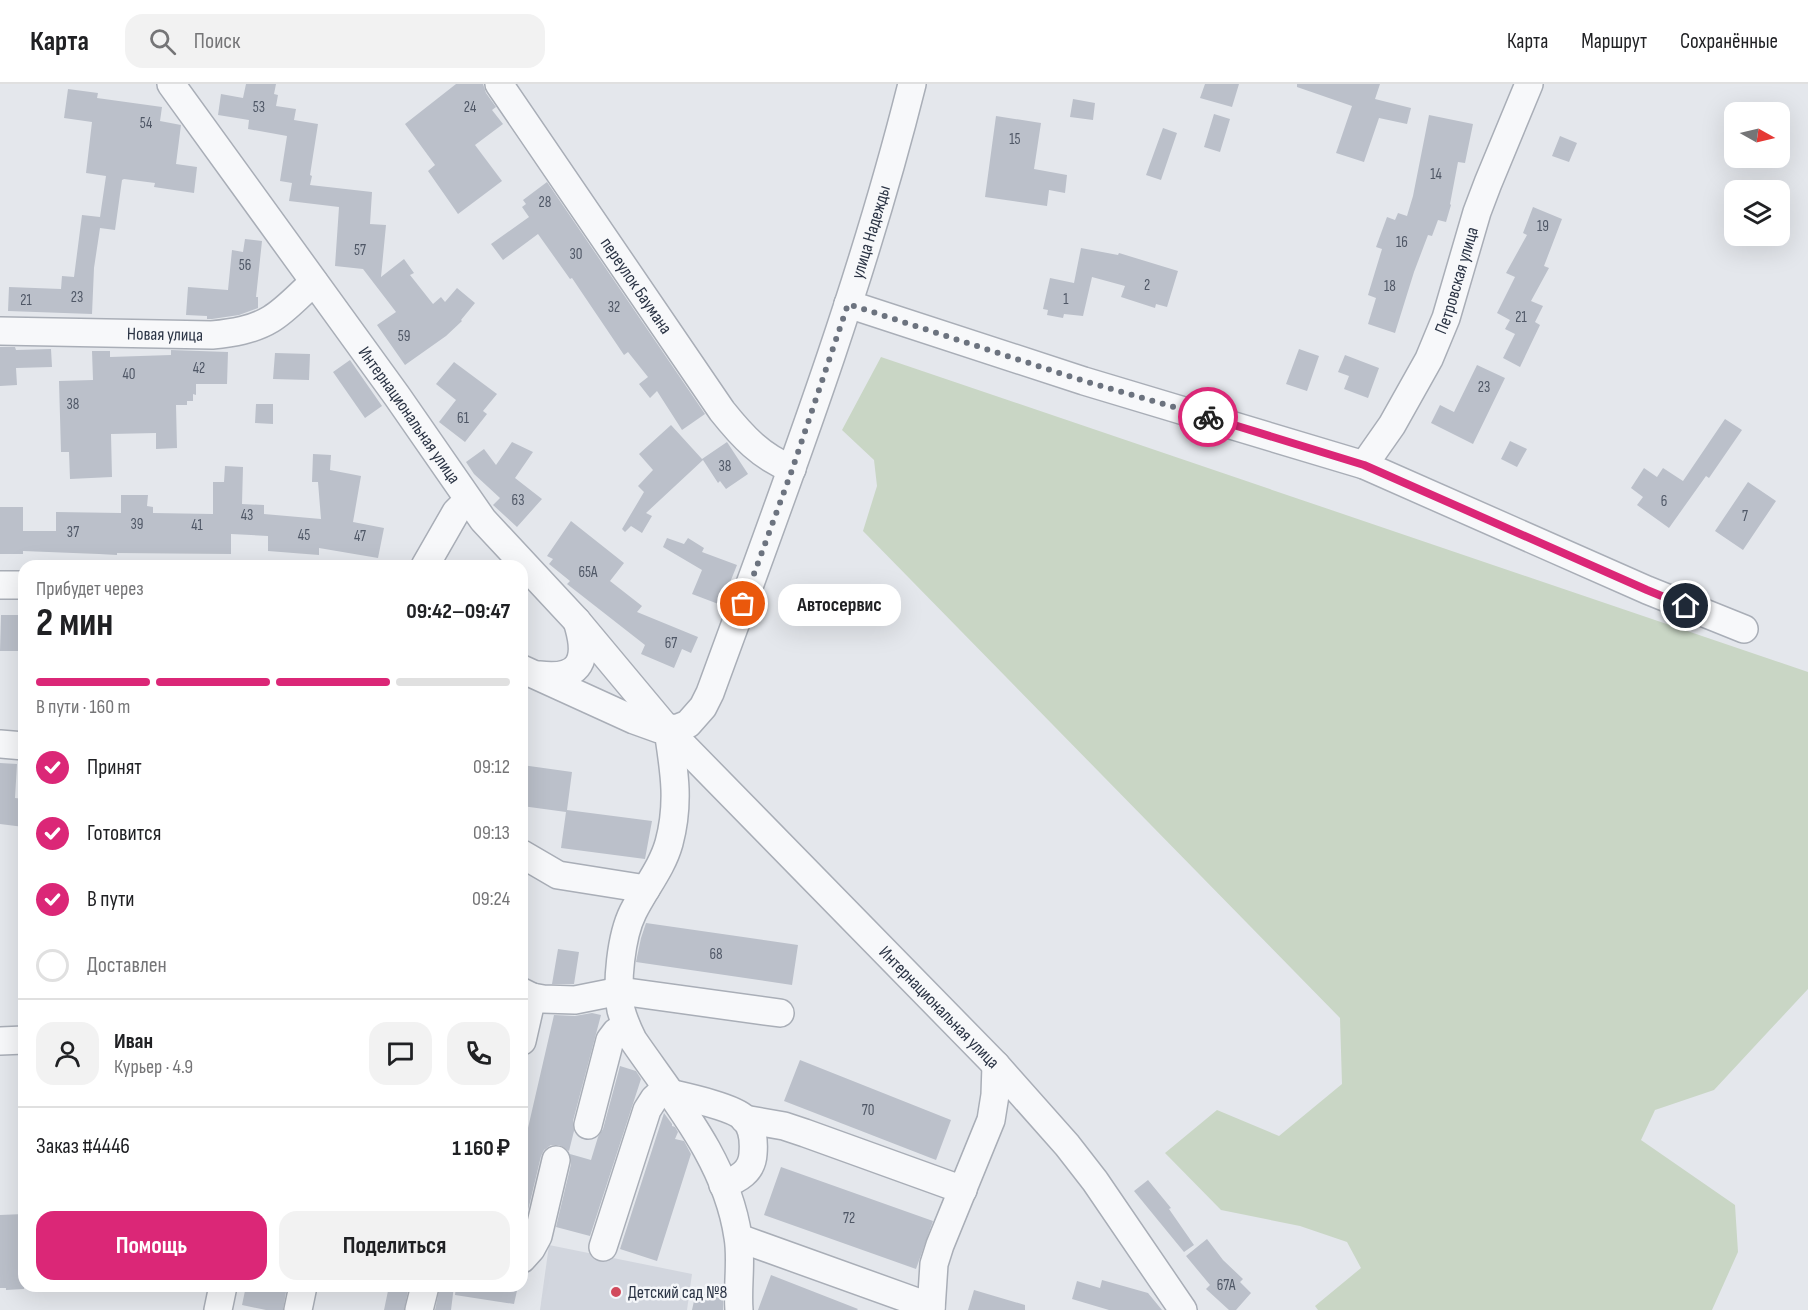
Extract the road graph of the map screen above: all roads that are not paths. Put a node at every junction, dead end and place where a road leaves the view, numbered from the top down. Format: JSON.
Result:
{"nodes":[{"id":1,"x":171,"y":84,"type":"edge"},
{"id":2,"x":499,"y":84,"type":"edge"},
{"id":3,"x":912,"y":84,"type":"edge"},
{"id":4,"x":1529,"y":84,"type":"edge"},
{"id":5,"x":314,"y":282,"type":"junction"},
{"id":6,"x":848,"y":304,"type":"junction"},
{"id":7,"x":0,"y":331,"type":"edge"},
{"id":8,"x":1364,"y":465,"type":"junction"},
{"id":9,"x":792,"y":470,"type":"junction"},
{"id":10,"x":468,"y":500,"type":"junction"},
{"id":11,"x":428,"y":560,"type":"edge"},
{"id":12,"x":519,"y":560,"type":"edge"},
{"id":13,"x":528,"y":569,"type":"edge"},
{"id":14,"x":0,"y":585,"type":"edge"},
{"id":15,"x":18,"y":585,"type":"edge"},
{"id":16,"x":577,"y":621,"type":"junction"},
{"id":17,"x":1744,"y":629,"type":"dead end"},
{"id":18,"x":530,"y":672,"type":"edge"},
{"id":19,"x":668,"y":730,"type":"junction"},
{"id":20,"x":0,"y":744,"type":"edge"},
{"id":21,"x":18,"y":746,"type":"edge"},
{"id":22,"x":528,"y":858,"type":"edge"},
{"id":23,"x":646,"y":889,"type":"junction"},
{"id":24,"x":620,"y":991,"type":"junction"},
{"id":25,"x":528,"y":994,"type":"edge"},
{"id":26,"x":780,"y":1013,"type":"dead end"},
{"id":27,"x":626,"y":1026,"type":"junction"},
{"id":28,"x":18,"y":1040,"type":"edge"},
{"id":29,"x":0,"y":1041,"type":"edge"},
{"id":30,"x":996,"y":1065,"type":"junction"},
{"id":31,"x":668,"y":1090,"type":"junction"},
{"id":32,"x":744,"y":1119,"type":"junction"},
{"id":33,"x":588,"y":1125,"type":"dead end"},
{"id":34,"x":556,"y":1160,"type":"dead end"},
{"id":35,"x":723,"y":1185,"type":"junction"},
{"id":36,"x":963,"y":1190,"type":"junction"},
{"id":37,"x":739,"y":1238,"type":"junction"},
{"id":38,"x":603,"y":1248,"type":"dead end"},
{"id":39,"x":528,"y":1252,"type":"edge"},
{"id":40,"x":222,"y":1292,"type":"edge"},
{"id":41,"x":302,"y":1292,"type":"edge"},
{"id":42,"x":424,"y":1292,"type":"edge"},
{"id":43,"x":931,"y":1308,"type":"edge"},
{"id":44,"x":219,"y":1310,"type":"edge"},
{"id":45,"x":298,"y":1310,"type":"edge"},
{"id":46,"x":419,"y":1310,"type":"edge"},
{"id":47,"x":739,"y":1310,"type":"edge"},
{"id":48,"x":1183,"y":1310,"type":"edge"}],
"edges":[{"from":1,"to":5,"type":"street","name":"Интернациональная улица"},
{"from":2,"to":9,"type":"street","name":"переулок Баумана"},
{"from":3,"to":6,"type":"street","name":"улица Надежды"},
{"from":4,"to":8,"type":"street","name":"Петровская улица"},
{"from":5,"to":7,"type":"street","name":"Новая улица"},
{"from":5,"to":10,"type":"street","name":"Интернациональная улица"},
{"from":6,"to":8,"type":"street"},
{"from":6,"to":9,"type":"street","name":"улица Надежды"},
{"from":8,"to":17,"type":"street"},
{"from":9,"to":19,"type":"street","name":"улица Надежды"},
{"from":10,"to":11,"type":"street"},
{"from":10,"to":12,"type":"street","name":"Интернациональная улица"},
{"from":13,"to":16,"type":"street","name":"Интернациональная улица"},
{"from":14,"to":15,"type":"street"},
{"from":16,"to":18,"type":"street"},
{"from":16,"to":19,"type":"street","name":"Интернациональная улица"},
{"from":18,"to":19,"type":"street","name":"Интернациональная улица"},
{"from":19,"to":23,"type":"street"},
{"from":19,"to":30,"type":"street","name":"Интернациональная улица"},
{"from":20,"to":21,"type":"street"},
{"from":22,"to":23,"type":"street"},
{"from":23,"to":24,"type":"street"},
{"from":24,"to":25,"type":"street"},
{"from":24,"to":26,"type":"street"},
{"from":24,"to":27,"type":"street"},
{"from":27,"to":31,"type":"street"},
{"from":27,"to":33,"type":"street"},
{"from":28,"to":29,"type":"street"},
{"from":30,"to":36,"type":"street"},
{"from":30,"to":48,"type":"street","name":"Интернациональная улица"},
{"from":31,"to":32,"type":"street"},
{"from":31,"to":35,"type":"street"},
{"from":31,"to":38,"type":"street"},
{"from":32,"to":35,"type":"street"},
{"from":32,"to":36,"type":"street"},
{"from":34,"to":39,"type":"street"},
{"from":35,"to":37,"type":"street"},
{"from":36,"to":43,"type":"street"},
{"from":37,"to":43,"type":"street"},
{"from":37,"to":47,"type":"street"},
{"from":40,"to":44,"type":"street"},
{"from":41,"to":45,"type":"street"},
{"from":42,"to":46,"type":"street"}]}
